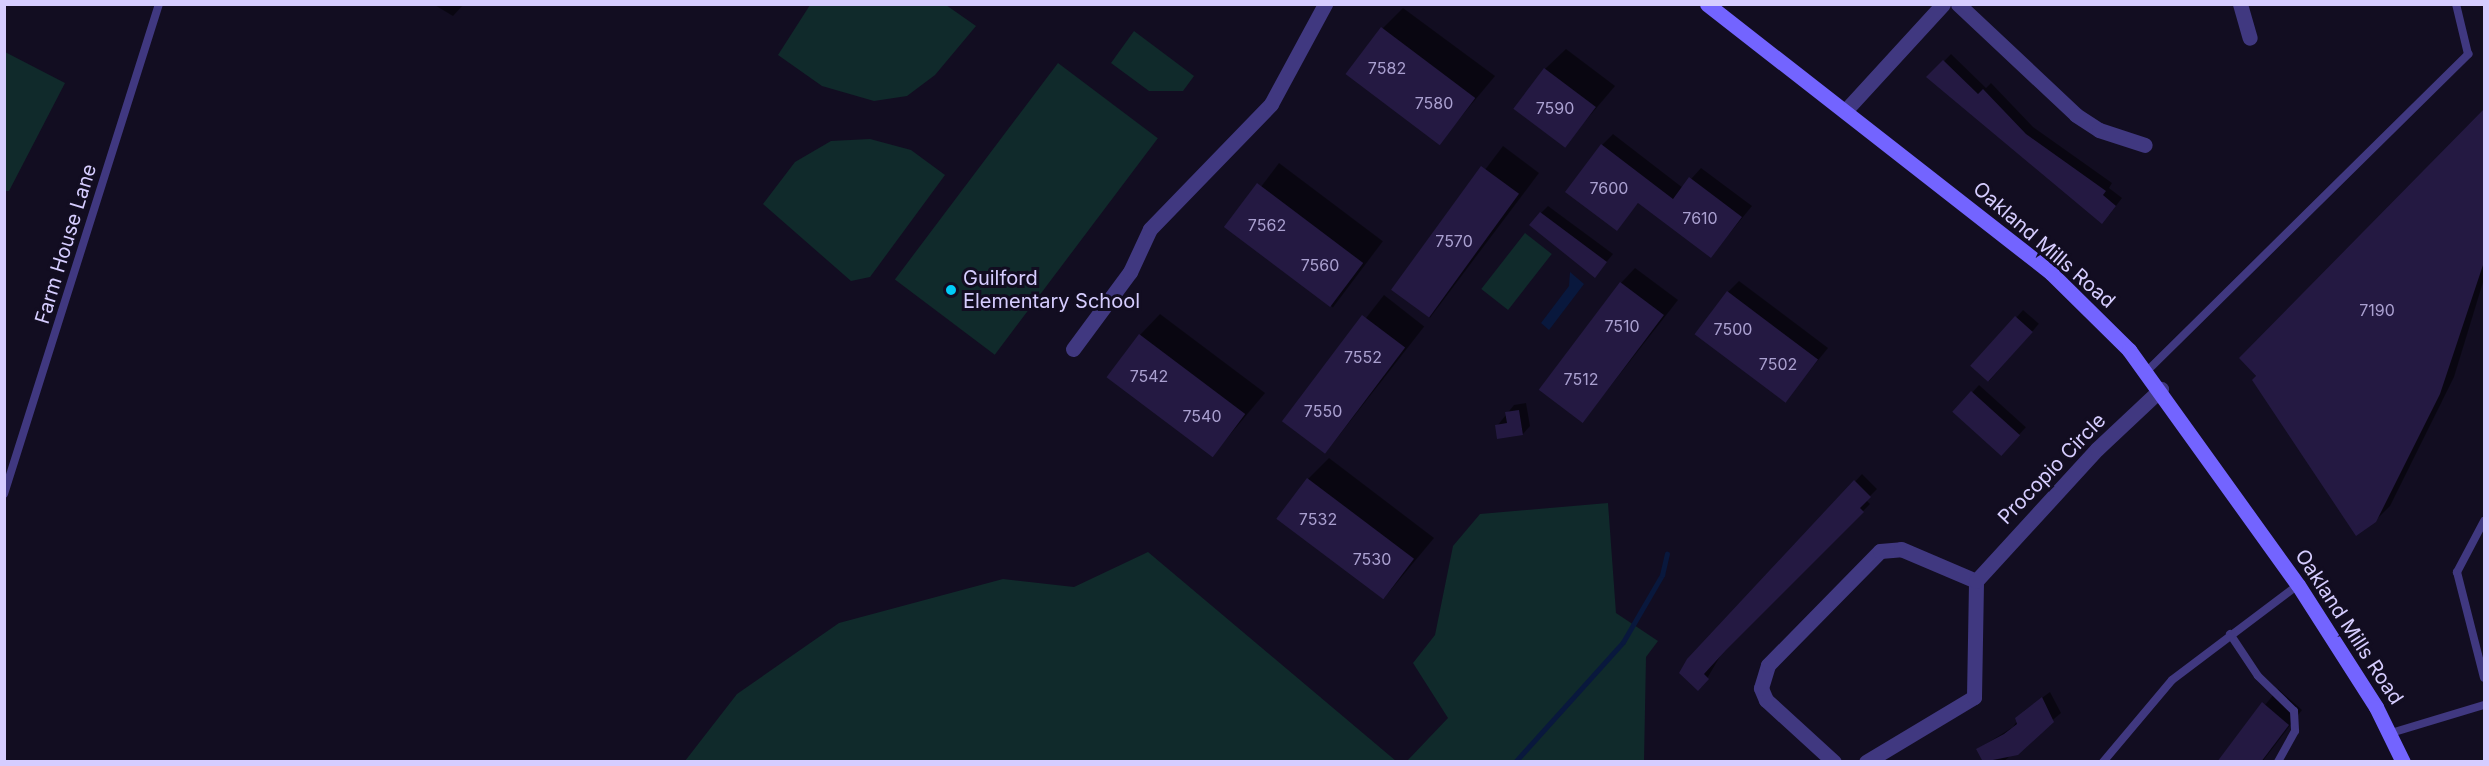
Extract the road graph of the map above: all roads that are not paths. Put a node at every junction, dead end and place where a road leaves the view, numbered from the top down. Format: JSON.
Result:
{"nodes":[{"id":1,"x":159,"y":4,"type":"edge"},
{"id":2,"x":1325,"y":4,"type":"edge"},
{"id":3,"x":1707,"y":4,"type":"edge"},
{"id":4,"x":1943,"y":4,"type":"edge"},
{"id":5,"x":1958,"y":4,"type":"edge"},
{"id":6,"x":2240,"y":4,"type":"edge"},
{"id":7,"x":2456,"y":4,"type":"edge"},
{"id":8,"x":2250,"y":38,"type":"dead end"},
{"id":9,"x":1845,"y":111,"type":"junction"},
{"id":10,"x":2145,"y":145,"type":"dead end"},
{"id":11,"x":1073,"y":349,"type":"dead end"},
{"id":12,"x":2146,"y":372,"type":"junction"},
{"id":13,"x":2161,"y":389,"type":"junction"},
{"id":14,"x":4,"y":494,"type":"edge"},
{"id":15,"x":2484,"y":521,"type":"edge"},
{"id":16,"x":1976,"y":581,"type":"junction"},
{"id":17,"x":2298,"y":585,"type":"junction"},
{"id":18,"x":2230,"y":634,"type":"junction"},
{"id":19,"x":2484,"y":678,"type":"edge"},
{"id":20,"x":2484,"y":705,"type":"edge"},
{"id":21,"x":2391,"y":733,"type":"junction"},
{"id":22,"x":1834,"y":762,"type":"edge"},
{"id":23,"x":1866,"y":762,"type":"edge"},
{"id":24,"x":2103,"y":762,"type":"edge"},
{"id":25,"x":2278,"y":762,"type":"edge"},
{"id":26,"x":2403,"y":762,"type":"edge"}],
"edges":[{"from":1,"to":14,"type":"lane","name":"Farm House Lane"},
{"from":2,"to":11,"type":"street"},
{"from":3,"to":9,"type":"street","name":"Oakland Mills Road"},
{"from":4,"to":9,"type":"street"},
{"from":5,"to":10,"type":"street"},
{"from":6,"to":8,"type":"street"},
{"from":7,"to":12,"type":"lane"},
{"from":9,"to":12,"type":"street","name":"Oakland Mills Road"},
{"from":12,"to":13,"type":"street","name":"Oakland Mills Road"},
{"from":13,"to":16,"type":"street","name":"Procopio Circle"},
{"from":13,"to":17,"type":"street","name":"Oakland Mills Road"},
{"from":15,"to":19,"type":"lane"},
{"from":16,"to":22,"type":"street"},
{"from":16,"to":23,"type":"street"},
{"from":17,"to":18,"type":"lane"},
{"from":17,"to":21,"type":"street","name":"Oakland Mills Road"},
{"from":18,"to":24,"type":"lane"},
{"from":18,"to":25,"type":"lane"},
{"from":20,"to":21,"type":"lane"},
{"from":21,"to":26,"type":"street","name":"Oakland Mills Road"}]}
